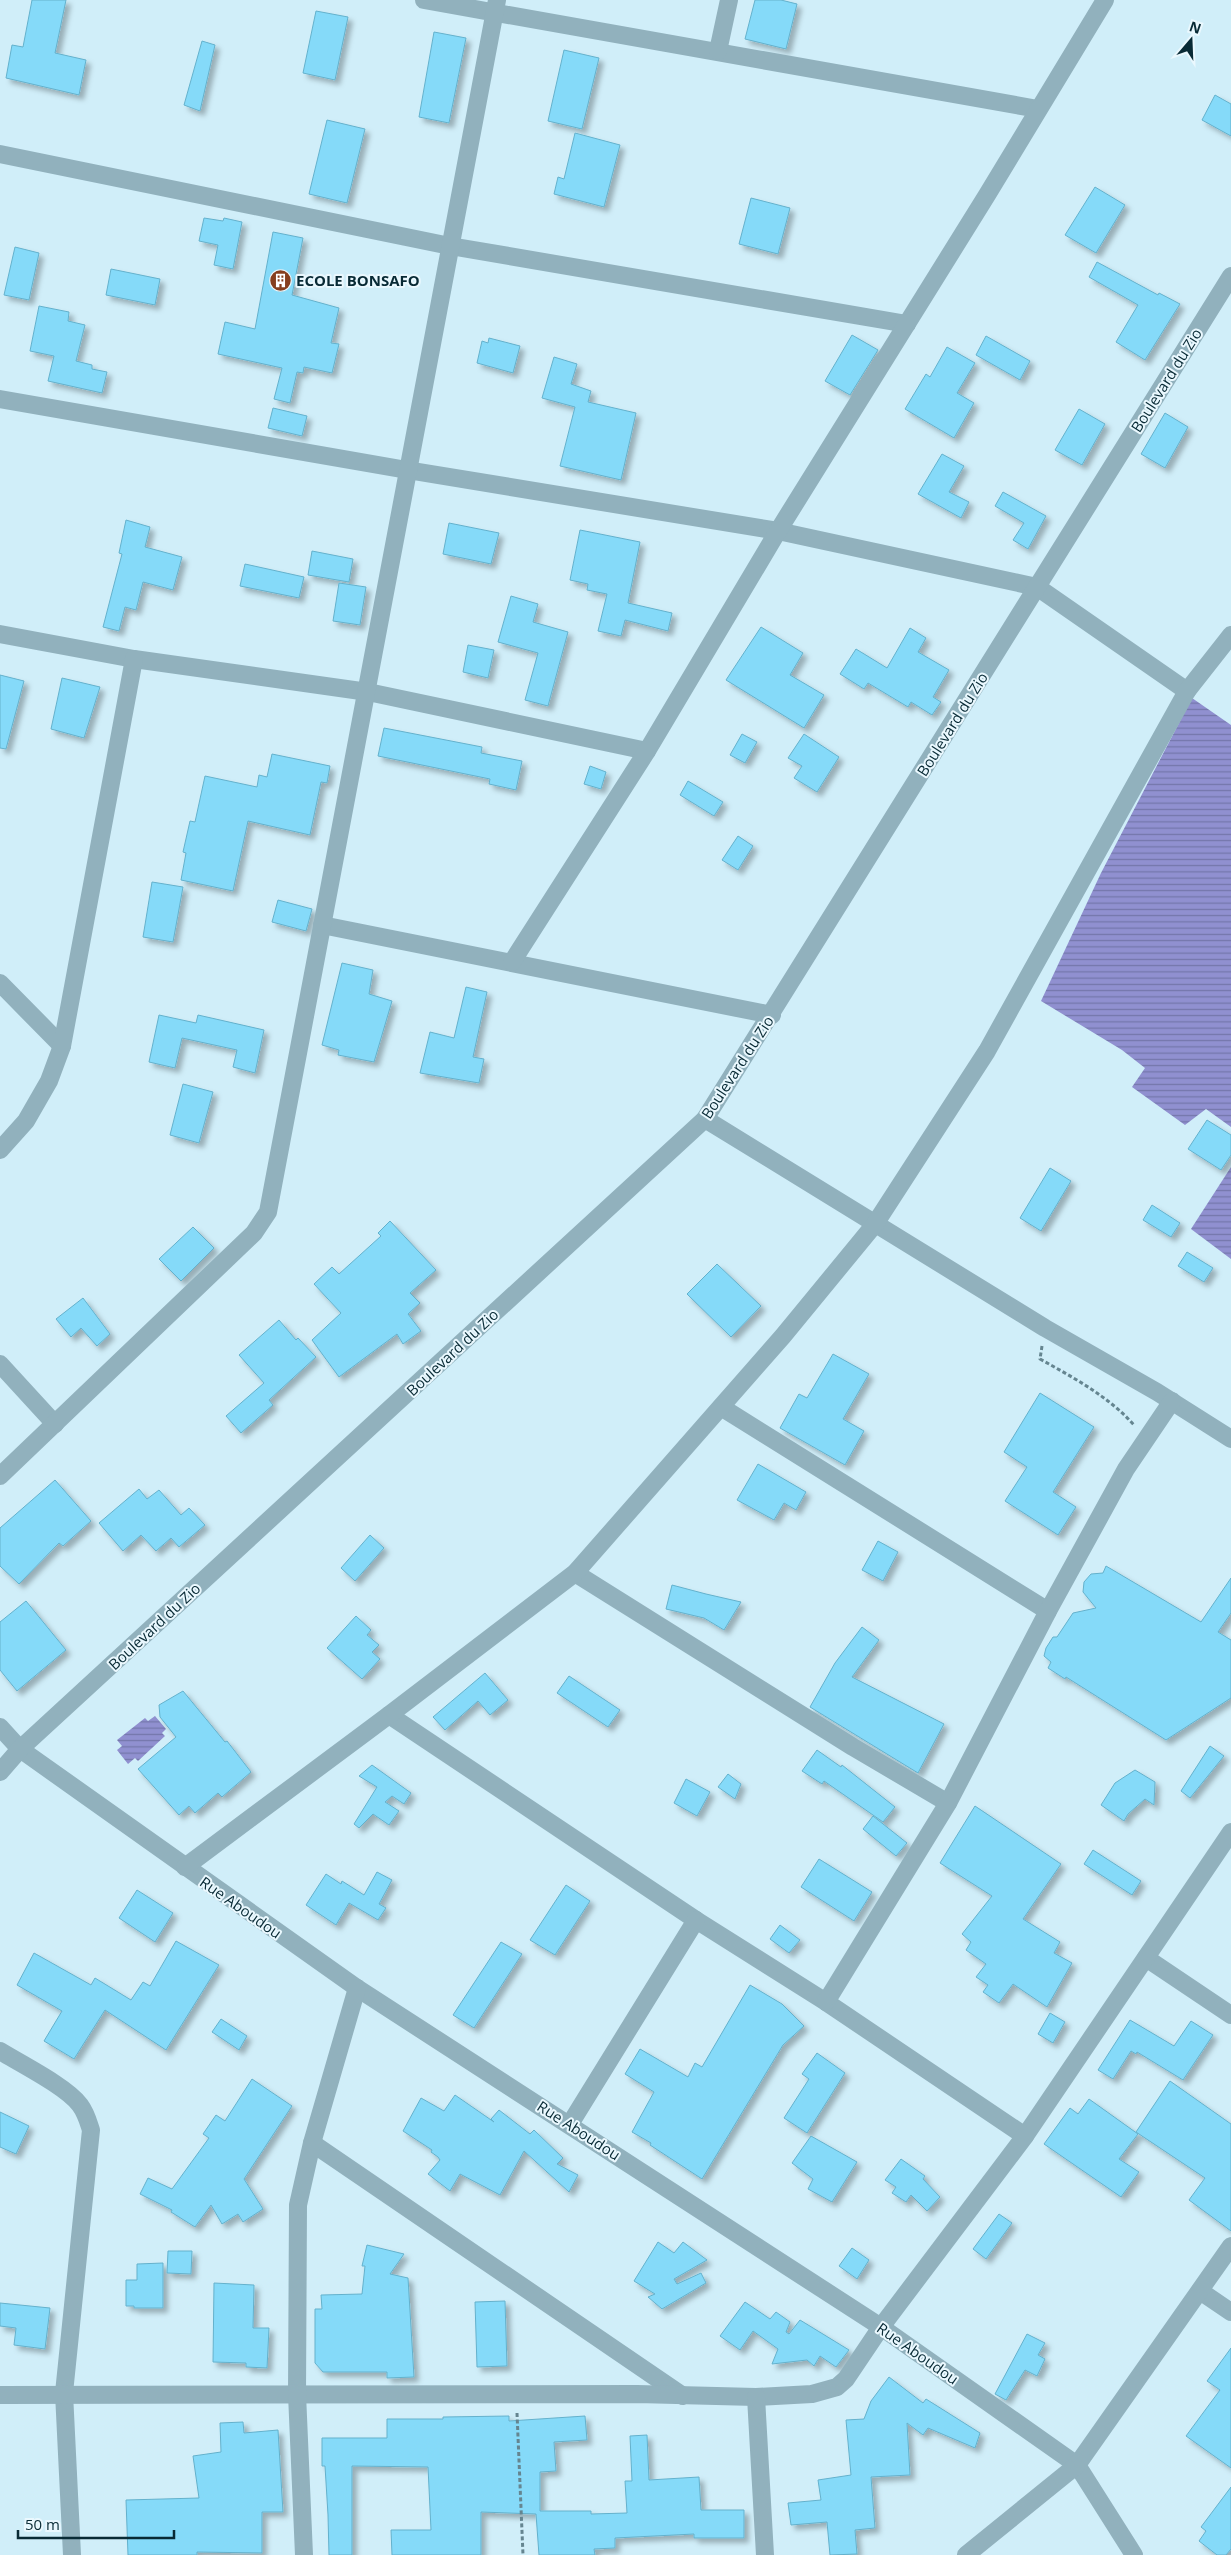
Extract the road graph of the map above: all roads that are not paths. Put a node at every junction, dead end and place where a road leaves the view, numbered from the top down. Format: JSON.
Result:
{"nodes":[{"id":1,"x":424,"y":0,"type":"edge"},
{"id":2,"x":729,"y":0,"type":"edge"},
{"id":3,"x":1105,"y":0,"type":"edge"},
{"id":4,"x":496,"y":7,"type":"edge"},
{"id":5,"x":718,"y":50,"type":"junction"},
{"id":6,"x":1038,"y":109,"type":"junction"},
{"id":7,"x":0,"y":154,"type":"edge"},
{"id":8,"x":450,"y":246,"type":"junction"},
{"id":9,"x":1231,"y":276,"type":"edge"},
{"id":10,"x":907,"y":324,"type":"junction"},
{"id":11,"x":0,"y":399,"type":"edge"},
{"id":12,"x":407,"y":470,"type":"junction"},
{"id":13,"x":778,"y":531,"type":"junction"},
{"id":14,"x":1037,"y":587,"type":"junction"},
{"id":15,"x":0,"y":634,"type":"edge"},
{"id":16,"x":1231,"y":635,"type":"edge"},
{"id":17,"x":134,"y":659,"type":"junction"},
{"id":18,"x":1187,"y":691,"type":"junction"},
{"id":19,"x":368,"y":692,"type":"junction"},
{"id":20,"x":647,"y":751,"type":"junction"},
{"id":21,"x":322,"y":925,"type":"junction"},
{"id":22,"x":512,"y":962,"type":"junction"},
{"id":23,"x":0,"y":983,"type":"edge"},
{"id":24,"x":772,"y":1015,"type":"junction"},
{"id":25,"x":62,"y":1046,"type":"junction"},
{"id":26,"x":705,"y":1119,"type":"junction"},
{"id":27,"x":0,"y":1150,"type":"edge"},
{"id":28,"x":875,"y":1224,"type":"junction"},
{"id":29,"x":0,"y":1364,"type":"edge"},
{"id":30,"x":1172,"y":1401,"type":"junction"},
{"id":31,"x":721,"y":1408,"type":"junction"},
{"id":32,"x":55,"y":1424,"type":"junction"},
{"id":33,"x":1231,"y":1439,"type":"edge"},
{"id":34,"x":0,"y":1476,"type":"edge"},
{"id":35,"x":575,"y":1573,"type":"junction"},
{"id":36,"x":1048,"y":1611,"type":"junction"},
{"id":37,"x":389,"y":1716,"type":"junction"},
{"id":38,"x":0,"y":1727,"type":"edge"},
{"id":39,"x":20,"y":1749,"type":"junction"},
{"id":40,"x":0,"y":1772,"type":"edge"},
{"id":41,"x":948,"y":1803,"type":"junction"},
{"id":42,"x":1231,"y":1832,"type":"edge"},
{"id":43,"x":185,"y":1867,"type":"junction"},
{"id":44,"x":696,"y":1920,"type":"junction"},
{"id":45,"x":1146,"y":1958,"type":"junction"},
{"id":46,"x":357,"y":1988,"type":"junction"},
{"id":47,"x":826,"y":2002,"type":"junction"},
{"id":48,"x":1231,"y":2015,"type":"edge"},
{"id":49,"x":0,"y":2051,"type":"edge"},
{"id":50,"x":570,"y":2124,"type":"junction"},
{"id":51,"x":1025,"y":2136,"type":"junction"},
{"id":52,"x":312,"y":2143,"type":"junction"},
{"id":53,"x":1231,"y":2246,"type":"edge"},
{"id":54,"x":1200,"y":2291,"type":"junction"},
{"id":55,"x":1231,"y":2312,"type":"edge"},
{"id":56,"x":881,"y":2327,"type":"junction"},
{"id":57,"x":64,"y":2393,"type":"junction"},
{"id":58,"x":297,"y":2394,"type":"junction"},
{"id":59,"x":0,"y":2395,"type":"edge"},
{"id":60,"x":683,"y":2396,"type":"junction"},
{"id":61,"x":756,"y":2398,"type":"junction"},
{"id":62,"x":1077,"y":2465,"type":"junction"},
{"id":63,"x":72,"y":2555,"type":"edge"},
{"id":64,"x":304,"y":2555,"type":"edge"},
{"id":65,"x":765,"y":2555,"type":"edge"},
{"id":66,"x":966,"y":2555,"type":"edge"},
{"id":67,"x":1134,"y":2555,"type":"edge"}],
"edges":[{"from":1,"to":4,"type":"street"},
{"from":2,"to":5,"type":"street"},
{"from":3,"to":6,"type":"street"},
{"from":4,"to":5,"type":"street"},
{"from":4,"to":8,"type":"street"},
{"from":5,"to":6,"type":"street"},
{"from":6,"to":10,"type":"street"},
{"from":7,"to":8,"type":"street"},
{"from":8,"to":10,"type":"street"},
{"from":8,"to":12,"type":"street"},
{"from":9,"to":14,"type":"street","name":"Boulevard du Zio"},
{"from":10,"to":13,"type":"street"},
{"from":11,"to":12,"type":"street"},
{"from":12,"to":13,"type":"street"},
{"from":12,"to":19,"type":"street"},
{"from":13,"to":14,"type":"street"},
{"from":13,"to":20,"type":"street"},
{"from":14,"to":18,"type":"street"},
{"from":14,"to":24,"type":"street","name":"Boulevard du Zio"},
{"from":15,"to":17,"type":"street"},
{"from":16,"to":18,"type":"street"},
{"from":17,"to":19,"type":"street"},
{"from":17,"to":25,"type":"street"},
{"from":18,"to":28,"type":"street"},
{"from":19,"to":20,"type":"street"},
{"from":19,"to":21,"type":"street"},
{"from":20,"to":22,"type":"street"},
{"from":21,"to":22,"type":"street"},
{"from":21,"to":32,"type":"street"},
{"from":22,"to":24,"type":"street"},
{"from":23,"to":25,"type":"street"},
{"from":24,"to":26,"type":"street","name":"Boulevard du Zio"},
{"from":25,"to":27,"type":"street"},
{"from":26,"to":28,"type":"street"},
{"from":26,"to":39,"type":"street","name":"Boulevard du Zio"},
{"from":28,"to":30,"type":"street"},
{"from":28,"to":31,"type":"street"},
{"from":29,"to":32,"type":"street"},
{"from":30,"to":33,"type":"street"},
{"from":30,"to":36,"type":"street"},
{"from":31,"to":35,"type":"street"},
{"from":31,"to":36,"type":"street"},
{"from":32,"to":34,"type":"street"},
{"from":35,"to":37,"type":"street"},
{"from":35,"to":41,"type":"street"},
{"from":36,"to":41,"type":"street"},
{"from":37,"to":43,"type":"street"},
{"from":37,"to":44,"type":"street"},
{"from":38,"to":39,"type":"street","name":"Rue Aboudou"},
{"from":39,"to":40,"type":"street","name":"Boulevard du Zio"},
{"from":39,"to":43,"type":"street","name":"Rue Aboudou"},
{"from":41,"to":47,"type":"street"},
{"from":42,"to":45,"type":"street"},
{"from":43,"to":46,"type":"street","name":"Rue Aboudou"},
{"from":44,"to":47,"type":"street"},
{"from":44,"to":50,"type":"street"},
{"from":45,"to":48,"type":"street"},
{"from":45,"to":51,"type":"street"},
{"from":46,"to":50,"type":"street","name":"Rue Aboudou"},
{"from":46,"to":52,"type":"street"},
{"from":47,"to":51,"type":"street"},
{"from":49,"to":57,"type":"street"},
{"from":50,"to":56,"type":"street","name":"Rue Aboudou"},
{"from":51,"to":56,"type":"street"},
{"from":52,"to":58,"type":"street"},
{"from":52,"to":60,"type":"street"},
{"from":53,"to":54,"type":"street"},
{"from":54,"to":55,"type":"street"},
{"from":54,"to":62,"type":"street"},
{"from":56,"to":61,"type":"street"},
{"from":56,"to":62,"type":"street","name":"Rue Aboudou"},
{"from":57,"to":58,"type":"street"},
{"from":57,"to":59,"type":"street"},
{"from":57,"to":63,"type":"street"},
{"from":58,"to":60,"type":"street"},
{"from":58,"to":64,"type":"street"},
{"from":60,"to":61,"type":"street"},
{"from":61,"to":65,"type":"street"},
{"from":62,"to":66,"type":"street"},
{"from":62,"to":67,"type":"street","name":"Rue Aboudou"}]}
